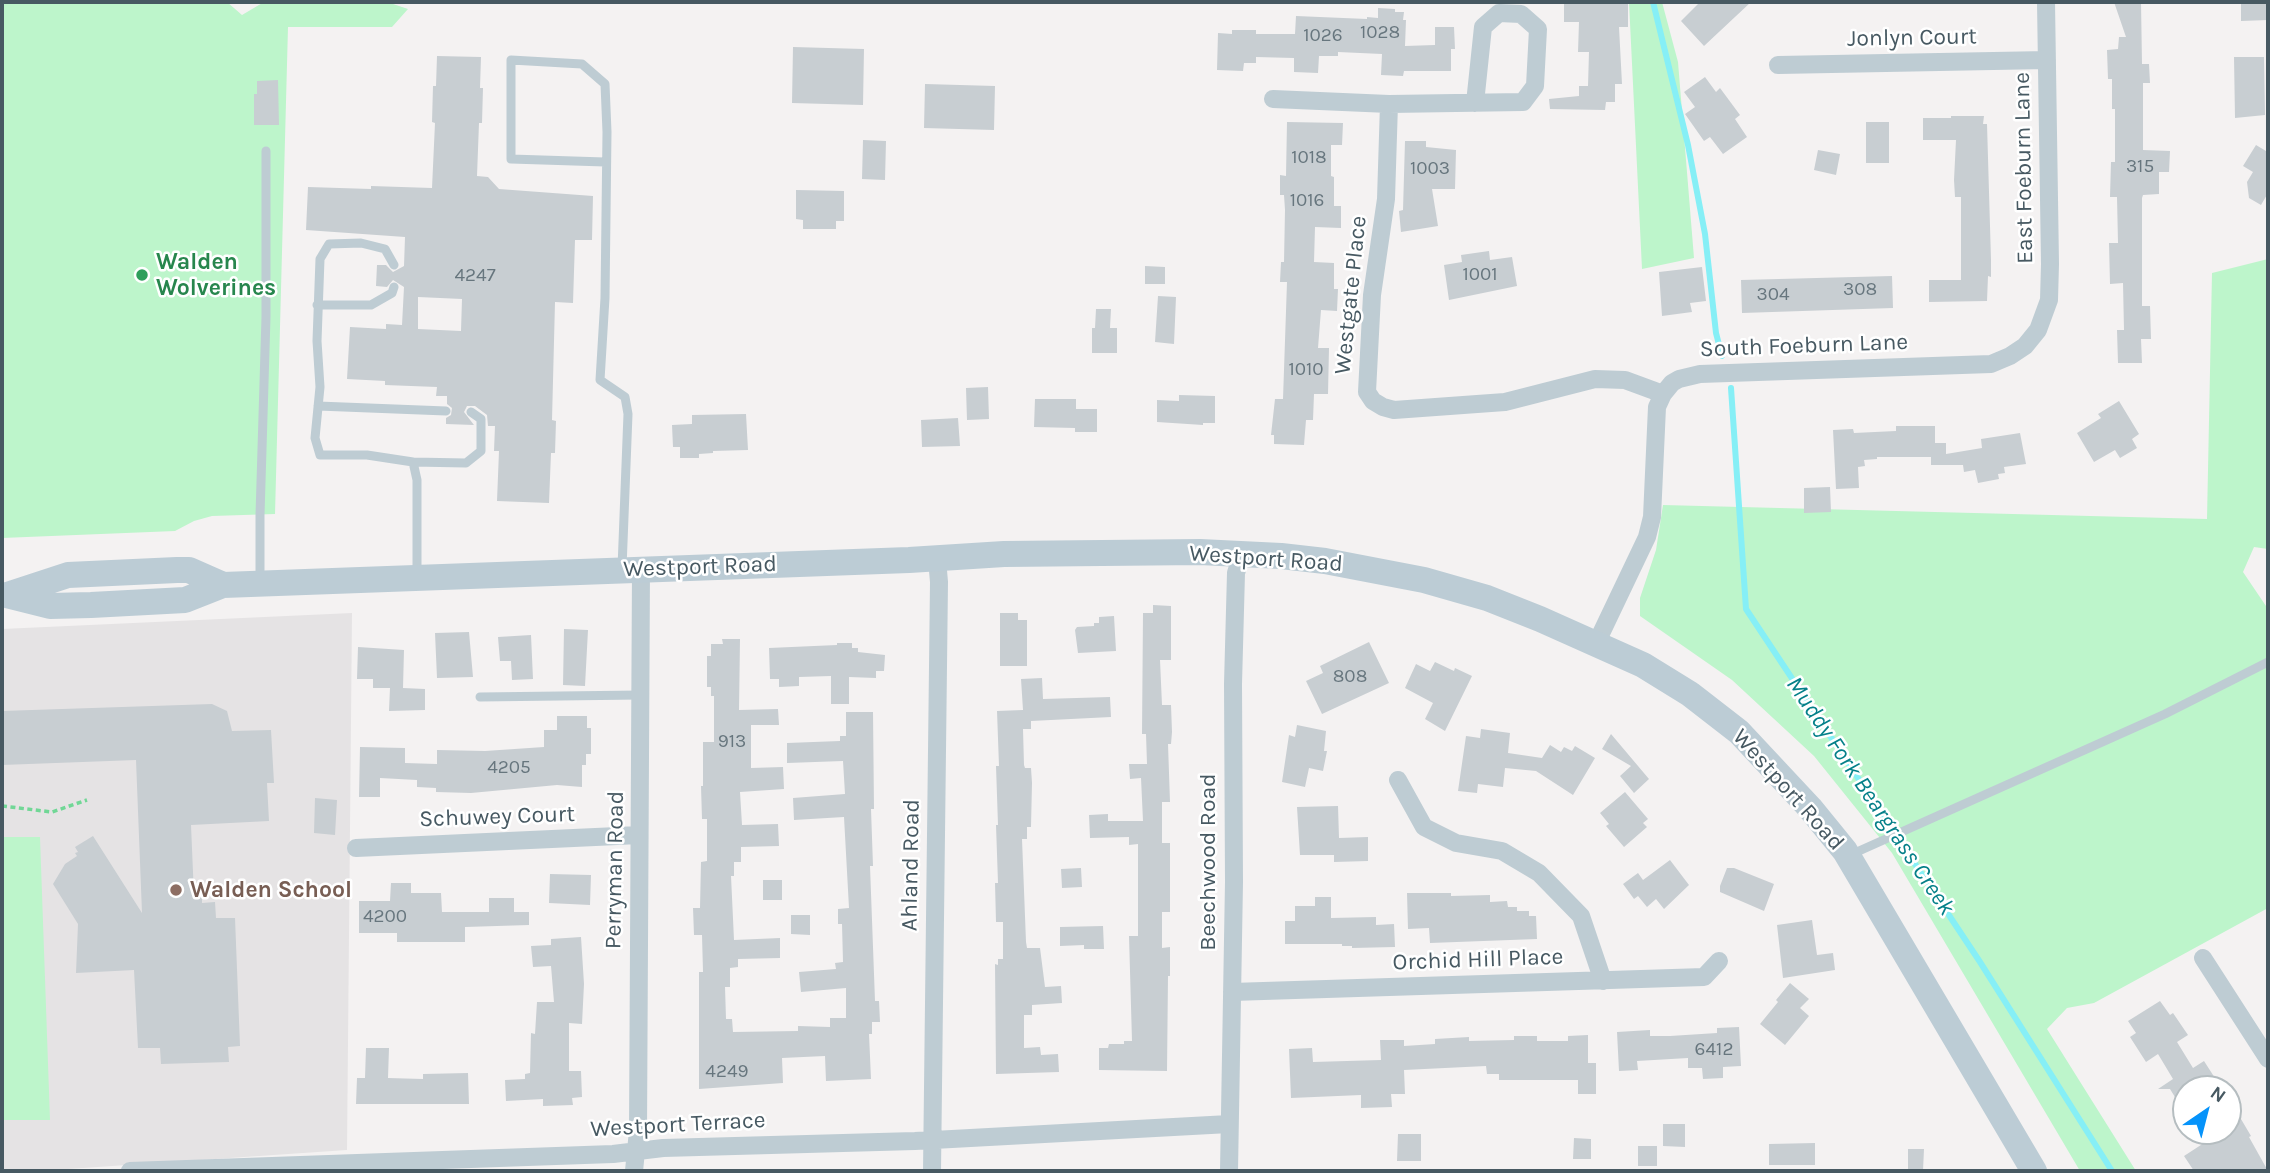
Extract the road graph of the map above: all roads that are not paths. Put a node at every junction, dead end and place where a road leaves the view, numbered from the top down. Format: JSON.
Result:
{"nodes":[{"id":1,"x":2046,"y":2,"type":"edge"},
{"id":2,"x":2047,"y":60,"type":"junction"},
{"id":3,"x":1778,"y":65,"type":"dead end"},
{"id":4,"x":1273,"y":99,"type":"dead end"},
{"id":5,"x":1475,"y":103,"type":"junction"},
{"id":6,"x":1390,"y":104,"type":"junction"},
{"id":7,"x":266,"y":151,"type":"dead end"},
{"id":8,"x":605,"y":162,"type":"junction"},
{"id":9,"x":394,"y":265,"type":"dead end"},
{"id":10,"x":394,"y":287,"type":"dead end"},
{"id":11,"x":317,"y":305,"type":"junction"},
{"id":12,"x":2038,"y":330,"type":"joint"},
{"id":13,"x":1663,"y":394,"type":"junction"},
{"id":14,"x":318,"y":407,"type":"junction"},
{"id":15,"x":446,"y":411,"type":"dead end"},
{"id":16,"x":471,"y":412,"type":"dead end"},
{"id":17,"x":412,"y":462,"type":"junction"},
{"id":18,"x":1242,"y":554,"type":"junction"},
{"id":19,"x":937,"y":559,"type":"junction"},
{"id":20,"x":632,"y":569,"type":"junction"},
{"id":21,"x":417,"y":577,"type":"junction"},
{"id":22,"x":260,"y":583,"type":"junction"},
{"id":23,"x":4,"y":595,"type":"edge"},
{"id":24,"x":1596,"y":644,"type":"junction"},
{"id":25,"x":2268,"y":662,"type":"edge"},
{"id":26,"x":640,"y":695,"type":"junction"},
{"id":27,"x":481,"y":697,"type":"dead end"},
{"id":28,"x":1398,"y":780,"type":"dead end"},
{"id":29,"x":639,"y":835,"type":"junction"},
{"id":30,"x":356,"y":848,"type":"dead end"},
{"id":31,"x":1848,"y":856,"type":"junction"},
{"id":32,"x":2203,"y":958,"type":"dead end"},
{"id":33,"x":1719,"y":961,"type":"dead end"},
{"id":34,"x":1603,"y":981,"type":"junction"},
{"id":35,"x":1231,"y":992,"type":"junction"},
{"id":36,"x":2268,"y":1059,"type":"edge"},
{"id":37,"x":1228,"y":1124,"type":"junction"},
{"id":38,"x":932,"y":1140,"type":"junction"},
{"id":39,"x":636,"y":1152,"type":"junction"},
{"id":40,"x":200,"y":1170,"type":"edge"},
{"id":41,"x":130,"y":1171,"type":"edge"},
{"id":42,"x":634,"y":1171,"type":"edge"},
{"id":43,"x":932,"y":1171,"type":"edge"},
{"id":44,"x":1229,"y":1171,"type":"edge"},
{"id":45,"x":2034,"y":1171,"type":"edge"}],
"edges":[{"from":1,"to":2,"type":"street","name":"East Foeburn Lane"},
{"from":2,"to":3,"type":"street","name":"Jonlyn Court"},
{"from":2,"to":12,"type":"street","name":"East Foeburn Lane"},
{"from":4,"to":6,"type":"street"},
{"from":5,"to":5,"type":"street"},
{"from":5,"to":6,"type":"street"},
{"from":6,"to":13,"type":"street","name":"Westgate Place"},
{"from":7,"to":22,"type":"lane"},
{"from":8,"to":8,"type":"lane"},
{"from":8,"to":20,"type":"lane"},
{"from":9,"to":11,"type":"lane"},
{"from":10,"to":11,"type":"lane"},
{"from":11,"to":14,"type":"lane"},
{"from":12,"to":13,"type":"street","name":"South Foeburn Lane"},
{"from":13,"to":24,"type":"street"},
{"from":14,"to":15,"type":"lane"},
{"from":14,"to":17,"type":"lane"},
{"from":16,"to":17,"type":"lane"},
{"from":17,"to":21,"type":"lane"},
{"from":18,"to":19,"type":"main road","name":"Westport Road"},
{"from":18,"to":24,"type":"main road","name":"Westport Road"},
{"from":18,"to":35,"type":"street","name":"Beechwood Road"},
{"from":19,"to":20,"type":"main road","name":"Westport Road"},
{"from":19,"to":38,"type":"street","name":"Ahland Road"},
{"from":20,"to":21,"type":"main road","name":"Westport Road"},
{"from":20,"to":26,"type":"street","name":"Perryman Road"},
{"from":21,"to":22,"type":"main road","name":"Westport Road"},
{"from":22,"to":23,"type":"main road","name":"Westport Road"},
{"from":24,"to":31,"type":"main road","name":"Westport Road"},
{"from":25,"to":31,"type":"lane"},
{"from":26,"to":27,"type":"lane"},
{"from":26,"to":29,"type":"street","name":"Perryman Road"},
{"from":28,"to":34,"type":"street"},
{"from":29,"to":30,"type":"street","name":"Schuwey Court"},
{"from":29,"to":39,"type":"street","name":"Perryman Road"},
{"from":31,"to":45,"type":"main road","name":"Westport Road"},
{"from":32,"to":36,"type":"street"},
{"from":33,"to":34,"type":"street","name":"Orchid Hill Place"},
{"from":34,"to":35,"type":"street","name":"Orchid Hill Place"},
{"from":35,"to":37,"type":"street","name":"Beechwood Road"},
{"from":37,"to":38,"type":"street","name":"Westport Terrace"},
{"from":37,"to":44,"type":"street","name":"Beechwood Road"},
{"from":38,"to":39,"type":"street","name":"Westport Terrace"},
{"from":38,"to":43,"type":"street","name":"Ahland Road"},
{"from":39,"to":40,"type":"street","name":"Westport Terrace"},
{"from":39,"to":42,"type":"street","name":"Perryman Road"},
{"from":40,"to":41,"type":"street","name":"Westport Terrace"}]}
